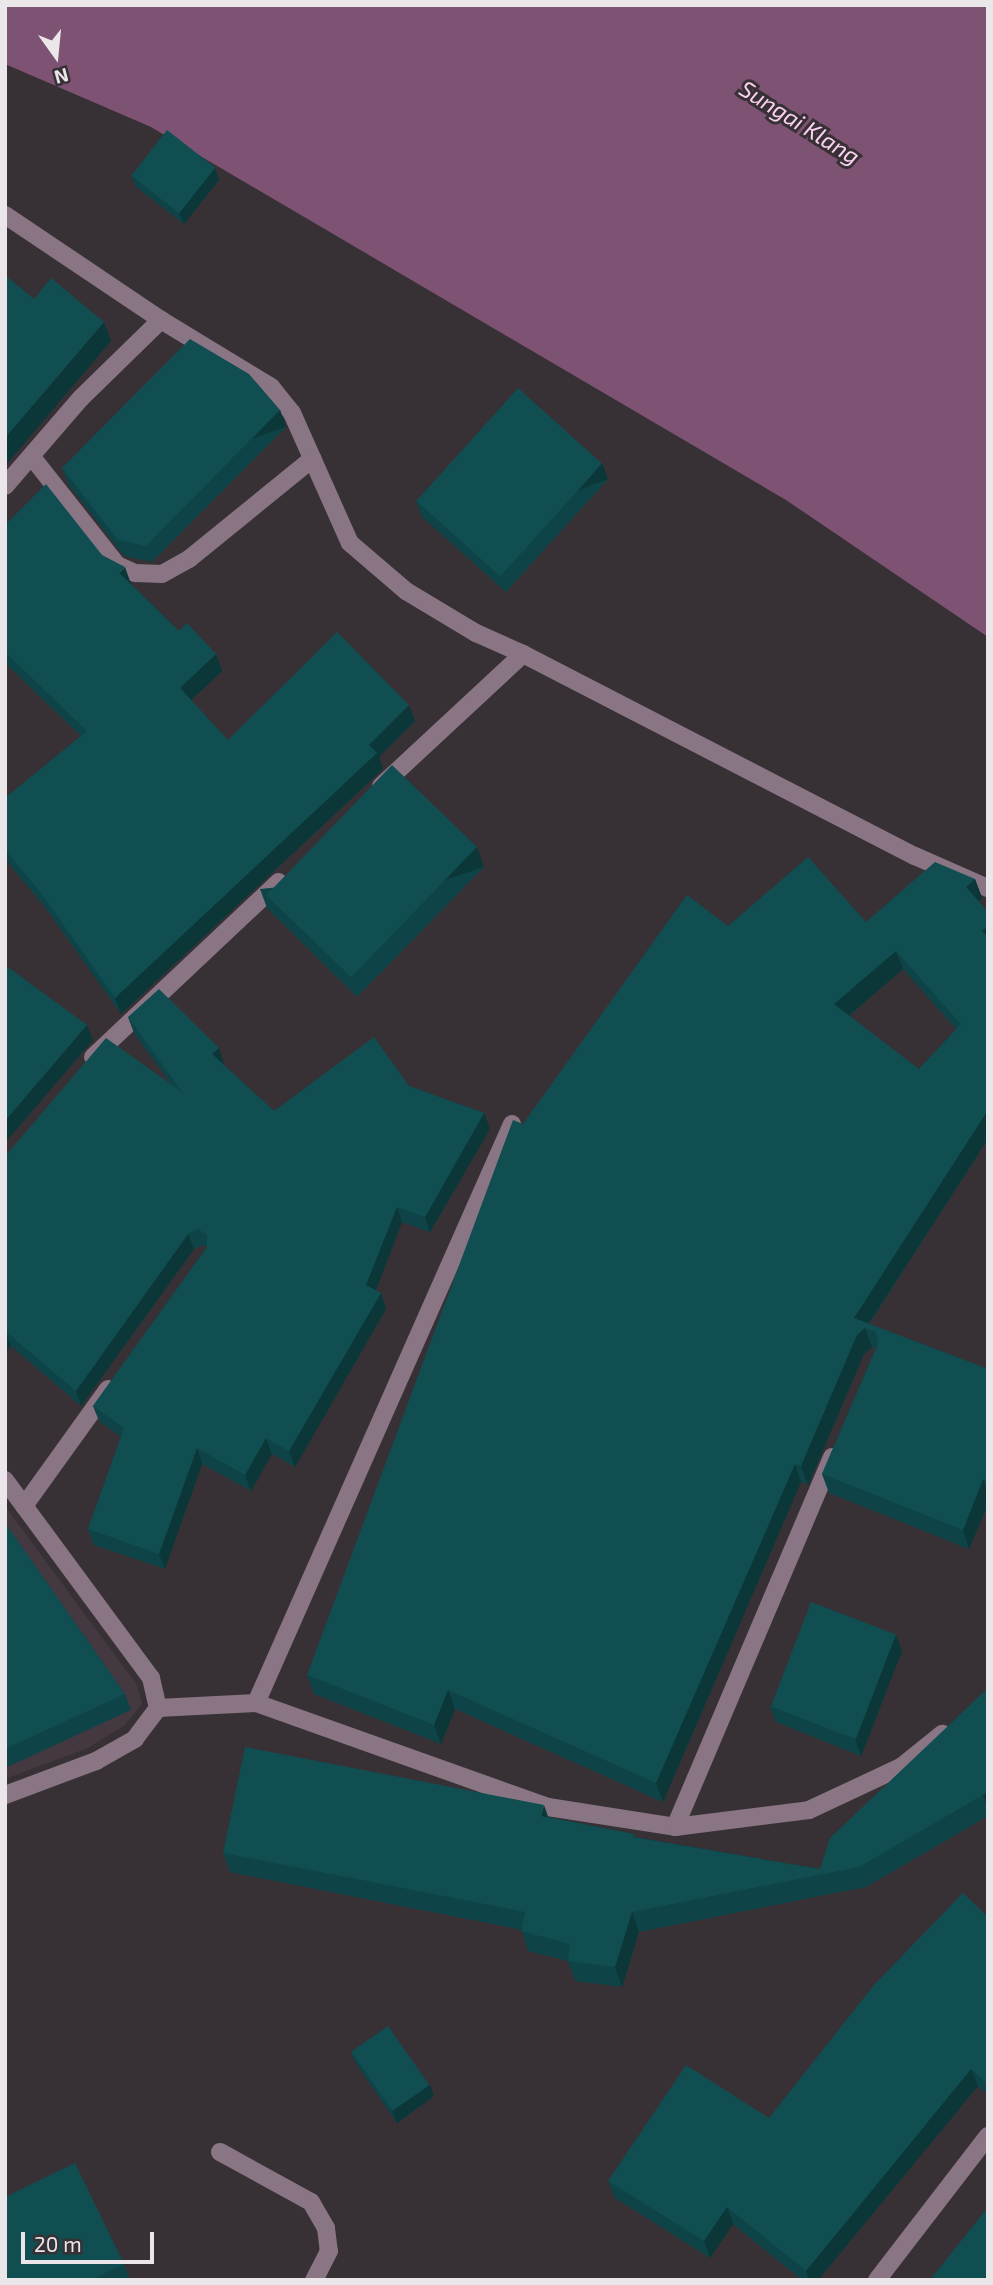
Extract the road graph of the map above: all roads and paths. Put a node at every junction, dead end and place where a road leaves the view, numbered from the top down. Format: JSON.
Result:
{"nodes":[{"id":1,"x":5,"y":215,"type":"edge"},
{"id":2,"x":161,"y":320,"type":"junction"},
{"id":3,"x":32,"y":457,"type":"junction"},
{"id":4,"x":312,"y":459,"type":"junction"},
{"id":5,"x":5,"y":486,"type":"edge"},
{"id":6,"x":523,"y":654,"type":"junction"},
{"id":7,"x":370,"y":797,"type":"edge"},
{"id":8,"x":288,"y":873,"type":"edge"},
{"id":9,"x":988,"y":888,"type":"edge"},
{"id":10,"x":76,"y":1076,"type":"edge"},
{"id":11,"x":512,"y":1124,"type":"edge"},
{"id":12,"x":122,"y":1370,"type":"edge"},
{"id":13,"x":842,"y":1434,"type":"edge"},
{"id":14,"x":5,"y":1480,"type":"edge"},
{"id":15,"x":24,"y":1506,"type":"junction"},
{"id":16,"x":256,"y":1703,"type":"junction"},
{"id":17,"x":158,"y":1708,"type":"junction"},
{"id":18,"x":959,"y":1720,"type":"edge"},
{"id":19,"x":5,"y":1795,"type":"edge"},
{"id":20,"x":676,"y":1828,"type":"junction"},
{"id":21,"x":988,"y":2136,"type":"edge"},
{"id":22,"x":220,"y":2152,"type":"dead end"},
{"id":23,"x":302,"y":2280,"type":"edge"},
{"id":24,"x":314,"y":2280,"type":"edge"},
{"id":25,"x":877,"y":2280,"type":"edge"}],
"edges":[{"from":1,"to":2,"type":"street"},
{"from":2,"to":3,"type":"street"},
{"from":2,"to":4,"type":"street"},
{"from":3,"to":4,"type":"street"},
{"from":3,"to":5,"type":"street"},
{"from":4,"to":6,"type":"street"},
{"from":6,"to":7,"type":"street"},
{"from":6,"to":9,"type":"street"},
{"from":8,"to":10,"type":"street"},
{"from":11,"to":16,"type":"street"},
{"from":12,"to":15,"type":"street"},
{"from":13,"to":20,"type":"street"},
{"from":14,"to":15,"type":"street"},
{"from":15,"to":17,"type":"street"},
{"from":16,"to":17,"type":"street"},
{"from":16,"to":20,"type":"street"},
{"from":17,"to":19,"type":"street"},
{"from":18,"to":20,"type":"street"},
{"from":21,"to":25,"type":"street"},
{"from":22,"to":24,"type":"street"},
{"from":23,"to":24,"type":"street"}]}
